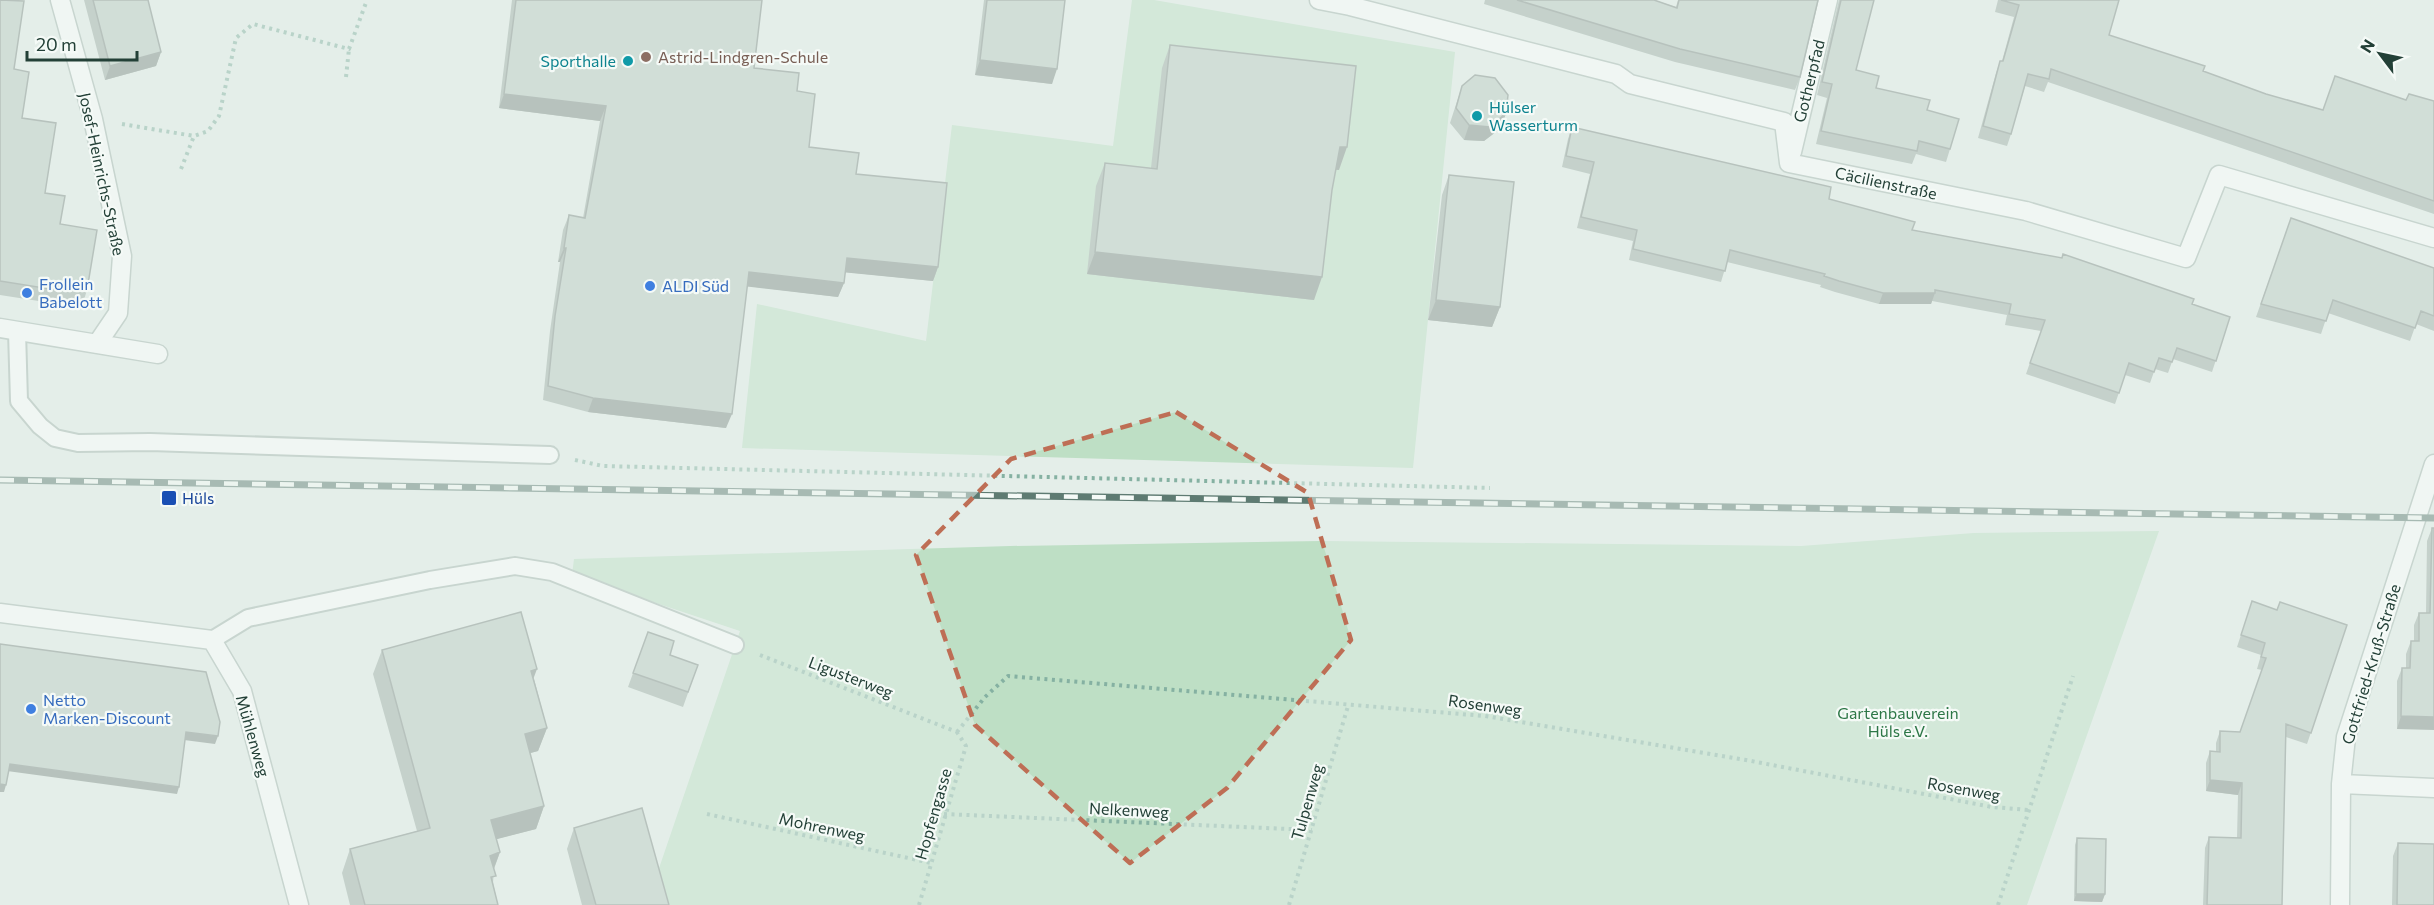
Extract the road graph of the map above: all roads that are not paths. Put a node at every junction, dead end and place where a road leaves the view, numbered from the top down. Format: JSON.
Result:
{"nodes":[{"id":1,"x":60,"y":0,"type":"edge"},
{"id":2,"x":1318,"y":0,"type":"edge"},
{"id":3,"x":1828,"y":0,"type":"edge"},
{"id":4,"x":1789,"y":163,"type":"junction"},
{"id":5,"x":2434,"y":238,"type":"edge"},
{"id":6,"x":9,"y":330,"type":"edge"},
{"id":7,"x":97,"y":344,"type":"junction"},
{"id":8,"x":158,"y":354,"type":"dead end"},
{"id":9,"x":550,"y":455,"type":"road end"},
{"id":10,"x":2434,"y":464,"type":"edge"},
{"id":11,"x":0,"y":613,"type":"edge"},
{"id":12,"x":212,"y":640,"type":"junction"},
{"id":13,"x":735,"y":645,"type":"road end"},
{"id":14,"x":2341,"y":784,"type":"junction"},
{"id":15,"x":2434,"y":788,"type":"edge"},
{"id":16,"x":299,"y":905,"type":"edge"},
{"id":17,"x":2340,"y":905,"type":"edge"}],
"edges":[{"from":1,"to":7,"type":"street","name":"Josef-Heinrichs-Straße"},
{"from":2,"to":4,"type":"street"},
{"from":3,"to":4,"type":"street","name":"Gotherpfad"},
{"from":4,"to":5,"type":"street","name":"Cäcilienstraße"},
{"from":6,"to":7,"type":"street"},
{"from":6,"to":9,"type":"lane"},
{"from":7,"to":8,"type":"street"},
{"from":10,"to":14,"type":"street","name":"Gottfried-Kruß-Straße"},
{"from":11,"to":12,"type":"street"},
{"from":12,"to":13,"type":"lane"},
{"from":12,"to":16,"type":"street","name":"Mühlenweg"},
{"from":14,"to":15,"type":"street"},
{"from":14,"to":17,"type":"street","name":"Gottfried-Kruß-Straße"}]}
